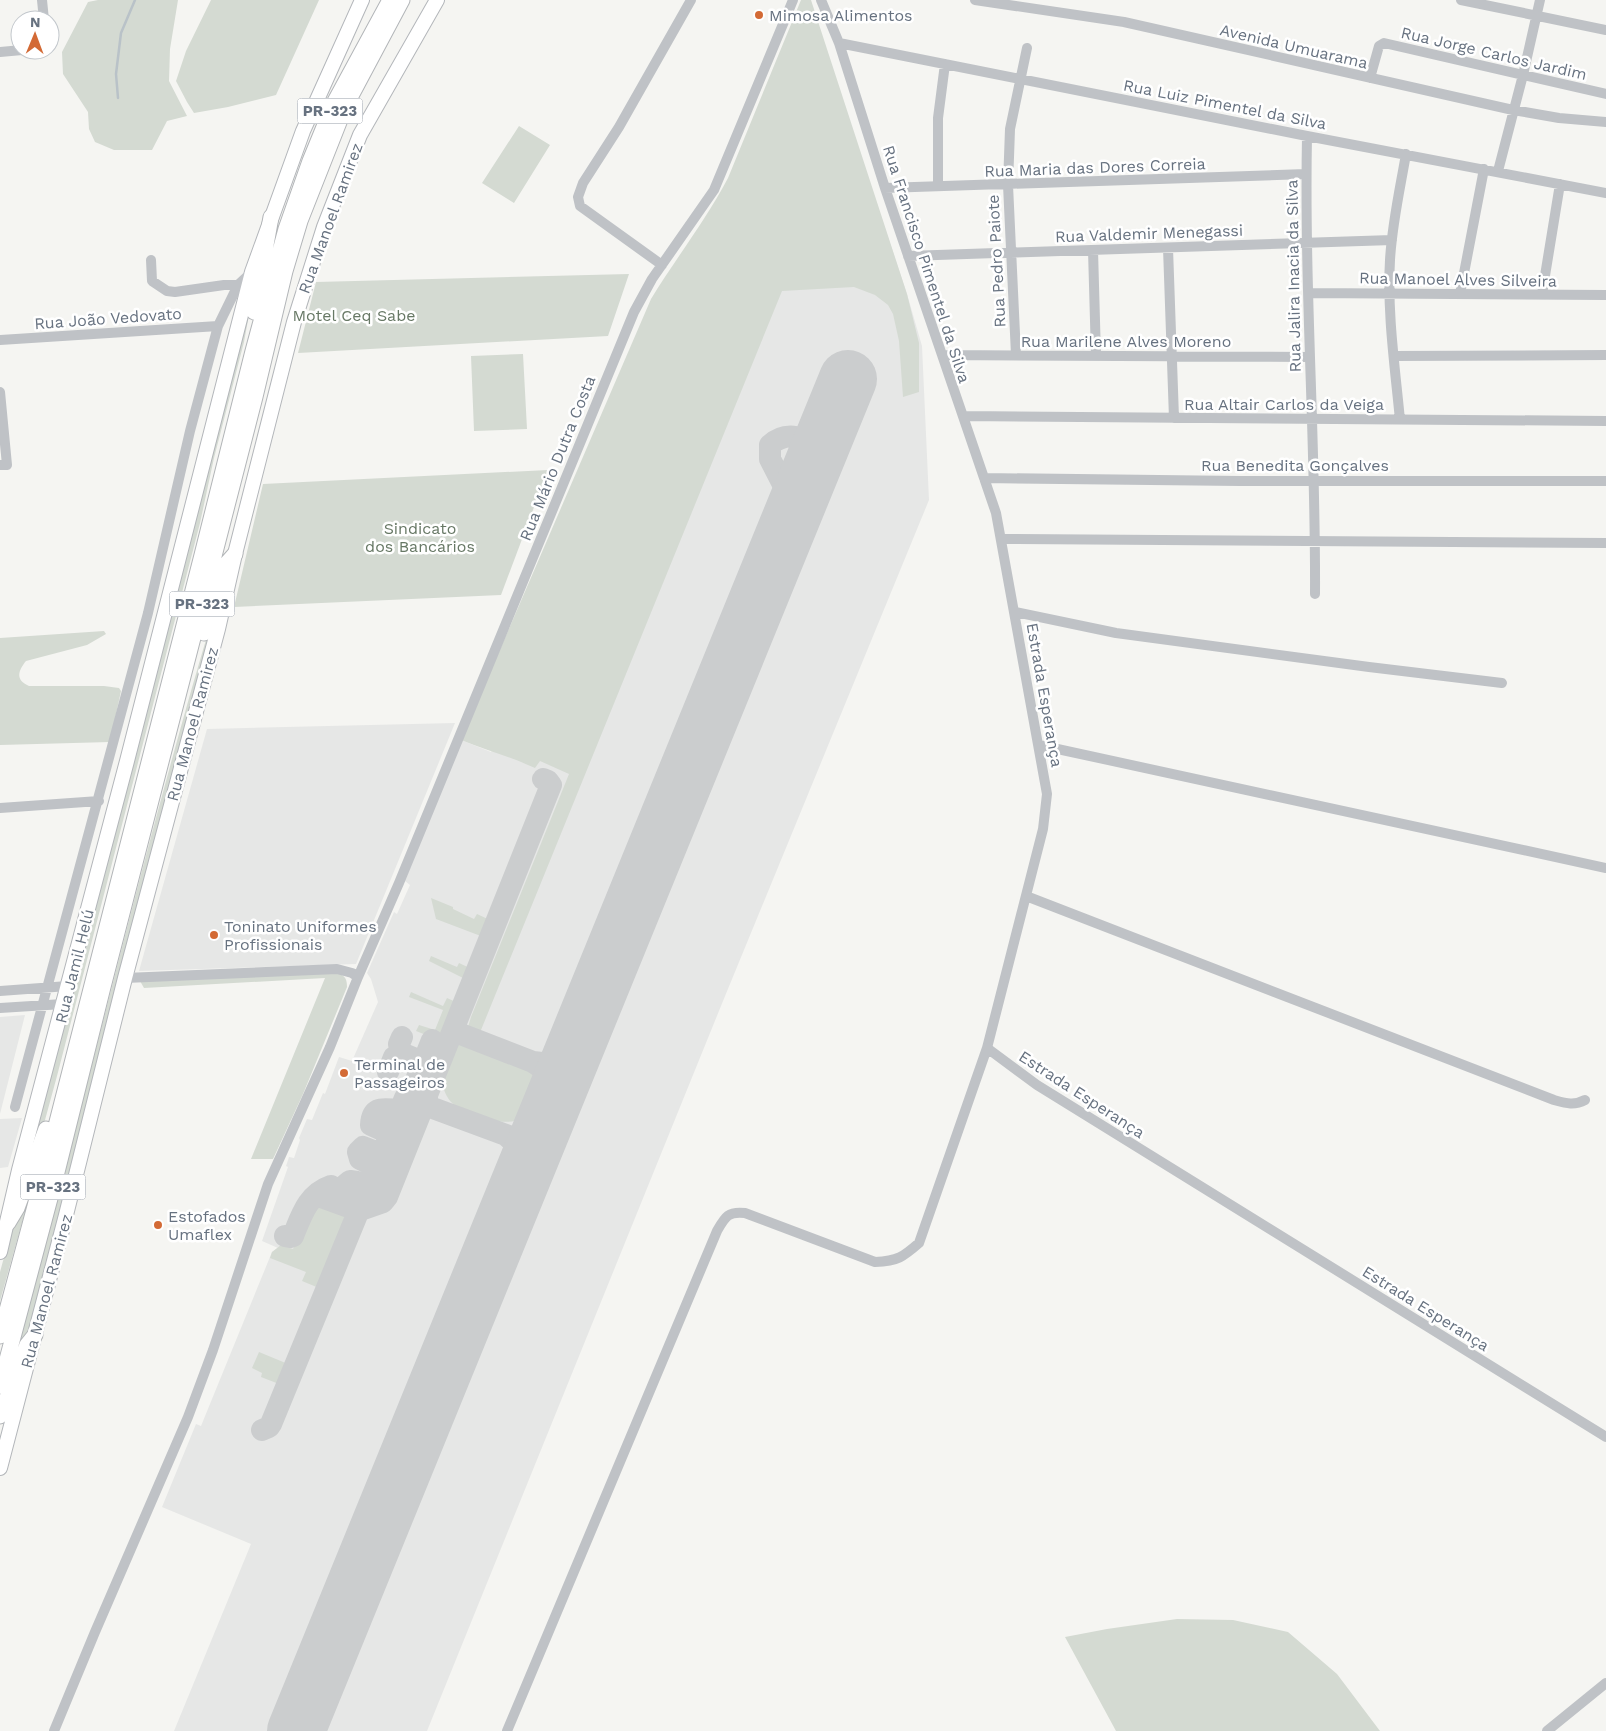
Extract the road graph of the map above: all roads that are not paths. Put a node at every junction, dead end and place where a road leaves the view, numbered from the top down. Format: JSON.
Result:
{"nodes":[{"id":1,"x":362,"y":0,"type":"edge"},
{"id":2,"x":390,"y":0,"type":"edge"},
{"id":3,"x":402,"y":0,"type":"edge"},
{"id":4,"x":437,"y":0,"type":"edge"},
{"id":5,"x":691,"y":0,"type":"edge"},
{"id":6,"x":793,"y":0,"type":"edge"},
{"id":7,"x":821,"y":0,"type":"edge"},
{"id":8,"x":975,"y":0,"type":"edge"},
{"id":9,"x":1461,"y":0,"type":"edge"},
{"id":10,"x":1540,"y":0,"type":"edge"},
{"id":11,"x":1536,"y":16,"type":"junction"},
{"id":12,"x":1606,"y":30,"type":"edge"},
{"id":13,"x":839,"y":43,"type":"junction"},
{"id":14,"x":1028,"y":48,"type":"dead end"},
{"id":15,"x":945,"y":64,"type":"junction"},
{"id":16,"x":1523,"y":75,"type":"junction"},
{"id":17,"x":1370,"y":78,"type":"junction"},
{"id":18,"x":1020,"y":80,"type":"junction"},
{"id":19,"x":1606,"y":94,"type":"edge"},
{"id":20,"x":1513,"y":110,"type":"junction"},
{"id":21,"x":1606,"y":122,"type":"edge"},
{"id":22,"x":1307,"y":136,"type":"junction"},
{"id":23,"x":1406,"y":154,"type":"junction"},
{"id":24,"x":1484,"y":169,"type":"junction"},
{"id":25,"x":1498,"y":172,"type":"junction"},
{"id":26,"x":1306,"y":174,"type":"junction"},
{"id":27,"x":1560,"y":184,"type":"junction"},
{"id":28,"x":1008,"y":185,"type":"junction"},
{"id":29,"x":938,"y":186,"type":"junction"},
{"id":30,"x":886,"y":188,"type":"junction"},
{"id":31,"x":1606,"y":193,"type":"edge"},
{"id":32,"x":271,"y":217,"type":"junction"},
{"id":33,"x":1392,"y":240,"type":"junction"},
{"id":34,"x":1307,"y":243,"type":"junction"},
{"id":35,"x":1168,"y":248,"type":"junction"},
{"id":36,"x":1093,"y":250,"type":"junction"},
{"id":37,"x":1011,"y":253,"type":"junction"},
{"id":38,"x":908,"y":256,"type":"junction"},
{"id":39,"x":151,"y":260,"type":"dead end"},
{"id":40,"x":662,"y":265,"type":"junction"},
{"id":41,"x":252,"y":272,"type":"junction"},
{"id":42,"x":238,"y":285,"type":"junction"},
{"id":43,"x":1390,"y":292,"type":"junction"},
{"id":44,"x":1309,"y":293,"type":"junction"},
{"id":45,"x":1460,"y":294,"type":"junction"},
{"id":46,"x":1542,"y":294,"type":"junction"},
{"id":47,"x":1606,"y":295,"type":"edge"},
{"id":48,"x":218,"y":326,"type":"junction"},
{"id":49,"x":0,"y":340,"type":"edge"},
{"id":50,"x":253,"y":351,"type":"junction"},
{"id":51,"x":942,"y":355,"type":"junction"},
{"id":52,"x":1016,"y":355,"type":"junction"},
{"id":53,"x":1606,"y":355,"type":"edge"},
{"id":54,"x":1096,"y":356,"type":"junction"},
{"id":55,"x":1172,"y":356,"type":"junction"},
{"id":56,"x":1394,"y":356,"type":"junction"},
{"id":57,"x":1310,"y":357,"type":"junction"},
{"id":58,"x":0,"y":392,"type":"edge"},
{"id":59,"x":962,"y":416,"type":"junction"},
{"id":60,"x":1174,"y":418,"type":"junction"},
{"id":61,"x":1311,"y":419,"type":"junction"},
{"id":62,"x":1400,"y":420,"type":"junction"},
{"id":63,"x":1606,"y":421,"type":"edge"},
{"id":64,"x":3,"y":465,"type":"edge"},
{"id":65,"x":984,"y":478,"type":"junction"},
{"id":66,"x":1314,"y":480,"type":"junction"},
{"id":67,"x":1606,"y":480,"type":"edge"},
{"id":68,"x":1001,"y":539,"type":"junction"},
{"id":69,"x":1316,"y":540,"type":"junction"},
{"id":70,"x":1606,"y":543,"type":"edge"},
{"id":71,"x":234,"y":554,"type":"junction"},
{"id":72,"x":1315,"y":594,"type":"dead end"},
{"id":73,"x":1015,"y":612,"type":"junction"},
{"id":74,"x":183,"y":677,"type":"junction"},
{"id":75,"x":1502,"y":683,"type":"dead end"},
{"id":76,"x":1039,"y":745,"type":"junction"},
{"id":77,"x":98,"y":800,"type":"junction"},
{"id":78,"x":0,"y":808,"type":"edge"},
{"id":79,"x":1606,"y":868,"type":"edge"},
{"id":80,"x":1026,"y":896,"type":"junction"},
{"id":81,"x":358,"y":977,"type":"junction"},
{"id":82,"x":125,"y":978,"type":"junction"},
{"id":83,"x":68,"y":986,"type":"junction"},
{"id":84,"x":47,"y":988,"type":"junction"},
{"id":85,"x":0,"y":991,"type":"edge"},
{"id":86,"x":63,"y":1004,"type":"junction"},
{"id":87,"x":42,"y":1005,"type":"junction"},
{"id":88,"x":0,"y":1008,"type":"edge"},
{"id":89,"x":987,"y":1048,"type":"junction"},
{"id":90,"x":65,"y":1087,"type":"junction"},
{"id":91,"x":1585,"y":1100,"type":"dead end"},
{"id":92,"x":15,"y":1107,"type":"dead end"},
{"id":93,"x":8,"y":1223,"type":"junction"},
{"id":94,"x":0,"y":1252,"type":"edge"},
{"id":95,"x":35,"y":1335,"type":"junction"},
{"id":96,"x":0,"y":1336,"type":"edge"},
{"id":97,"x":0,"y":1386,"type":"edge"},
{"id":98,"x":0,"y":1416,"type":"edge"},
{"id":99,"x":1606,"y":1438,"type":"edge"},
{"id":100,"x":0,"y":1468,"type":"edge"},
{"id":101,"x":1606,"y":1683,"type":"edge"},
{"id":102,"x":54,"y":1731,"type":"edge"},
{"id":103,"x":507,"y":1731,"type":"edge"},
{"id":104,"x":1547,"y":1731,"type":"edge"}],
"edges":[{"from":1,"to":32,"type":"main road","name":"Rua Jamil Helú"},
{"from":2,"to":50,"type":"highway","number":"PR-323"},
{"from":3,"to":74,"type":"highway","number":"PR-323"},
{"from":4,"to":71,"type":"main road","name":"Rua Manoel Ramirez"},
{"from":5,"to":40,"type":"street"},
{"from":6,"to":40,"type":"street","name":"Rua Mário Dutra Costa"},
{"from":7,"to":13,"type":"street","name":"Rua Francisco Pimentel da Silva"},
{"from":8,"to":17,"type":"street","name":"Avenida Umuarama"},
{"from":9,"to":11,"type":"street"},
{"from":10,"to":11,"type":"street"},
{"from":11,"to":12,"type":"street"},
{"from":11,"to":16,"type":"street"},
{"from":13,"to":15,"type":"street","name":"Rua Luiz Pimentel da Silva"},
{"from":13,"to":30,"type":"street","name":"Rua Francisco Pimentel da Silva"},
{"from":14,"to":18,"type":"street","name":"Rua Pedro Paiote"},
{"from":15,"to":18,"type":"street","name":"Rua Luiz Pimentel da Silva"},
{"from":15,"to":29,"type":"street"},
{"from":16,"to":17,"type":"street","name":"Rua Jorge Carlos Jardim"},
{"from":16,"to":19,"type":"street","name":"Rua Jorge Carlos Jardim"},
{"from":16,"to":20,"type":"street"},
{"from":17,"to":20,"type":"street","name":"Avenida Umuarama"},
{"from":18,"to":22,"type":"street","name":"Rua Luiz Pimentel da Silva"},
{"from":18,"to":28,"type":"street","name":"Rua Pedro Paiote"},
{"from":20,"to":21,"type":"street","name":"Avenida Umuarama"},
{"from":20,"to":25,"type":"street"},
{"from":22,"to":23,"type":"street","name":"Rua Luiz Pimentel da Silva"},
{"from":22,"to":26,"type":"street","name":"Rua Jalira Inacia da Silva"},
{"from":23,"to":24,"type":"street","name":"Rua Luiz Pimentel da Silva"},
{"from":23,"to":33,"type":"street"},
{"from":24,"to":25,"type":"street","name":"Rua Luiz Pimentel da Silva"},
{"from":24,"to":45,"type":"street"},
{"from":25,"to":27,"type":"street","name":"Rua Luiz Pimentel da Silva"},
{"from":26,"to":28,"type":"street","name":"Rua Maria das Dores Correia"},
{"from":26,"to":34,"type":"street","name":"Rua Jalira Inacia da Silva"},
{"from":27,"to":31,"type":"street","name":"Rua Luiz Pimentel da Silva"},
{"from":27,"to":46,"type":"street"},
{"from":28,"to":29,"type":"street","name":"Rua Maria das Dores Correia"},
{"from":28,"to":37,"type":"street","name":"Rua Pedro Paiote"},
{"from":29,"to":30,"type":"street","name":"Rua Maria das Dores Correia"},
{"from":30,"to":38,"type":"street","name":"Rua Francisco Pimentel da Silva"},
{"from":32,"to":41,"type":"main road","name":"Rua Jamil Helú"},
{"from":32,"to":50,"type":"highway"},
{"from":33,"to":34,"type":"street","name":"Rua Valdemir Menegassi"},
{"from":33,"to":43,"type":"street"},
{"from":34,"to":35,"type":"street","name":"Rua Valdemir Menegassi"},
{"from":34,"to":44,"type":"street","name":"Rua Jalira Inacia da Silva"},
{"from":35,"to":36,"type":"street","name":"Rua Valdemir Menegassi"},
{"from":35,"to":55,"type":"street"},
{"from":36,"to":37,"type":"street","name":"Rua Valdemir Menegassi"},
{"from":36,"to":54,"type":"street"},
{"from":37,"to":38,"type":"street","name":"Rua Valdemir Menegassi"},
{"from":37,"to":52,"type":"street","name":"Rua Pedro Paiote"},
{"from":38,"to":51,"type":"street","name":"Rua Francisco Pimentel da Silva"},
{"from":39,"to":42,"type":"street"},
{"from":40,"to":81,"type":"street","name":"Rua Mário Dutra Costa"},
{"from":41,"to":42,"type":"street"},
{"from":41,"to":83,"type":"main road","name":"Rua Jamil Helú"},
{"from":42,"to":48,"type":"street"},
{"from":43,"to":44,"type":"street","name":"Rua Manoel Alves Silveira"},
{"from":43,"to":45,"type":"street","name":"Rua Manoel Alves Silveira"},
{"from":43,"to":56,"type":"street"},
{"from":44,"to":57,"type":"street","name":"Rua Jalira Inacia da Silva"},
{"from":45,"to":46,"type":"street","name":"Rua Manoel Alves Silveira"},
{"from":46,"to":47,"type":"street","name":"Rua Manoel Alves Silveira"},
{"from":48,"to":49,"type":"street","name":"Rua João Vedovato"},
{"from":48,"to":77,"type":"street"},
{"from":50,"to":90,"type":"highway","number":"PR-323"},
{"from":51,"to":52,"type":"street","name":"Rua Marilene Alves Moreno"},
{"from":51,"to":59,"type":"street","name":"Rua Francisco Pimentel da Silva"},
{"from":52,"to":54,"type":"street","name":"Rua Marilene Alves Moreno"},
{"from":53,"to":56,"type":"street"},
{"from":54,"to":55,"type":"street","name":"Rua Marilene Alves Moreno"},
{"from":55,"to":57,"type":"street","name":"Rua Marilene Alves Moreno"},
{"from":55,"to":60,"type":"street"},
{"from":56,"to":62,"type":"street"},
{"from":57,"to":61,"type":"street","name":"Rua Jalira Inacia da Silva"},
{"from":58,"to":64,"type":"street"},
{"from":59,"to":60,"type":"street","name":"Rua Altair Carlos da Veiga"},
{"from":59,"to":65,"type":"street","name":"Rua Francisco Pimentel da Silva"},
{"from":60,"to":61,"type":"street","name":"Rua Altair Carlos da Veiga"},
{"from":61,"to":62,"type":"street","name":"Rua Altair Carlos da Veiga"},
{"from":61,"to":66,"type":"street","name":"Rua Jalira Inacia da Silva"},
{"from":62,"to":63,"type":"street","name":"Rua Altair Carlos da Veiga"},
{"from":65,"to":66,"type":"street","name":"Rua Benedita Gonçalves"},
{"from":65,"to":68,"type":"street","name":"Rua Francisco Pimentel da Silva"},
{"from":66,"to":67,"type":"street","name":"Rua Benedita Gonçalves"},
{"from":66,"to":69,"type":"street","name":"Rua Jalira Inacia da Silva"},
{"from":68,"to":69,"type":"street"},
{"from":68,"to":73,"type":"street","name":"Estrada Esperança"},
{"from":69,"to":70,"type":"street"},
{"from":69,"to":72,"type":"street","name":"Rua Jalira Inacia da Silva"},
{"from":71,"to":74,"type":"highway"},
{"from":71,"to":82,"type":"main road","name":"Rua Manoel Ramirez"},
{"from":73,"to":75,"type":"street"},
{"from":73,"to":76,"type":"street","name":"Estrada Esperança"},
{"from":74,"to":97,"type":"highway","number":"PR-323"},
{"from":76,"to":79,"type":"street"},
{"from":76,"to":80,"type":"street","name":"Estrada Esperança"},
{"from":77,"to":78,"type":"street"},
{"from":77,"to":84,"type":"street"},
{"from":80,"to":89,"type":"street","name":"Estrada Esperança"},
{"from":80,"to":91,"type":"street"},
{"from":81,"to":82,"type":"street"},
{"from":81,"to":102,"type":"street","name":"Rua Mário Dutra Costa"},
{"from":82,"to":95,"type":"main road","name":"Rua Manoel Ramirez"},
{"from":83,"to":84,"type":"street"},
{"from":83,"to":86,"type":"main road","name":"Rua Jamil Helú"},
{"from":84,"to":85,"type":"street"},
{"from":84,"to":87,"type":"street"},
{"from":86,"to":87,"type":"street"},
{"from":86,"to":93,"type":"main road","name":"Rua Jamil Helú"},
{"from":87,"to":88,"type":"street"},
{"from":87,"to":92,"type":"street"},
{"from":89,"to":99,"type":"street","name":"Estrada Esperança"},
{"from":89,"to":103,"type":"street"},
{"from":90,"to":93,"type":"highway"},
{"from":90,"to":96,"type":"highway","number":"PR-323"},
{"from":93,"to":94,"type":"main road","name":"Rua Jamil Helú"},
{"from":95,"to":98,"type":"highway"},
{"from":95,"to":100,"type":"main road","name":"Rua Manoel Ramirez"},
{"from":101,"to":104,"type":"street"}]}
